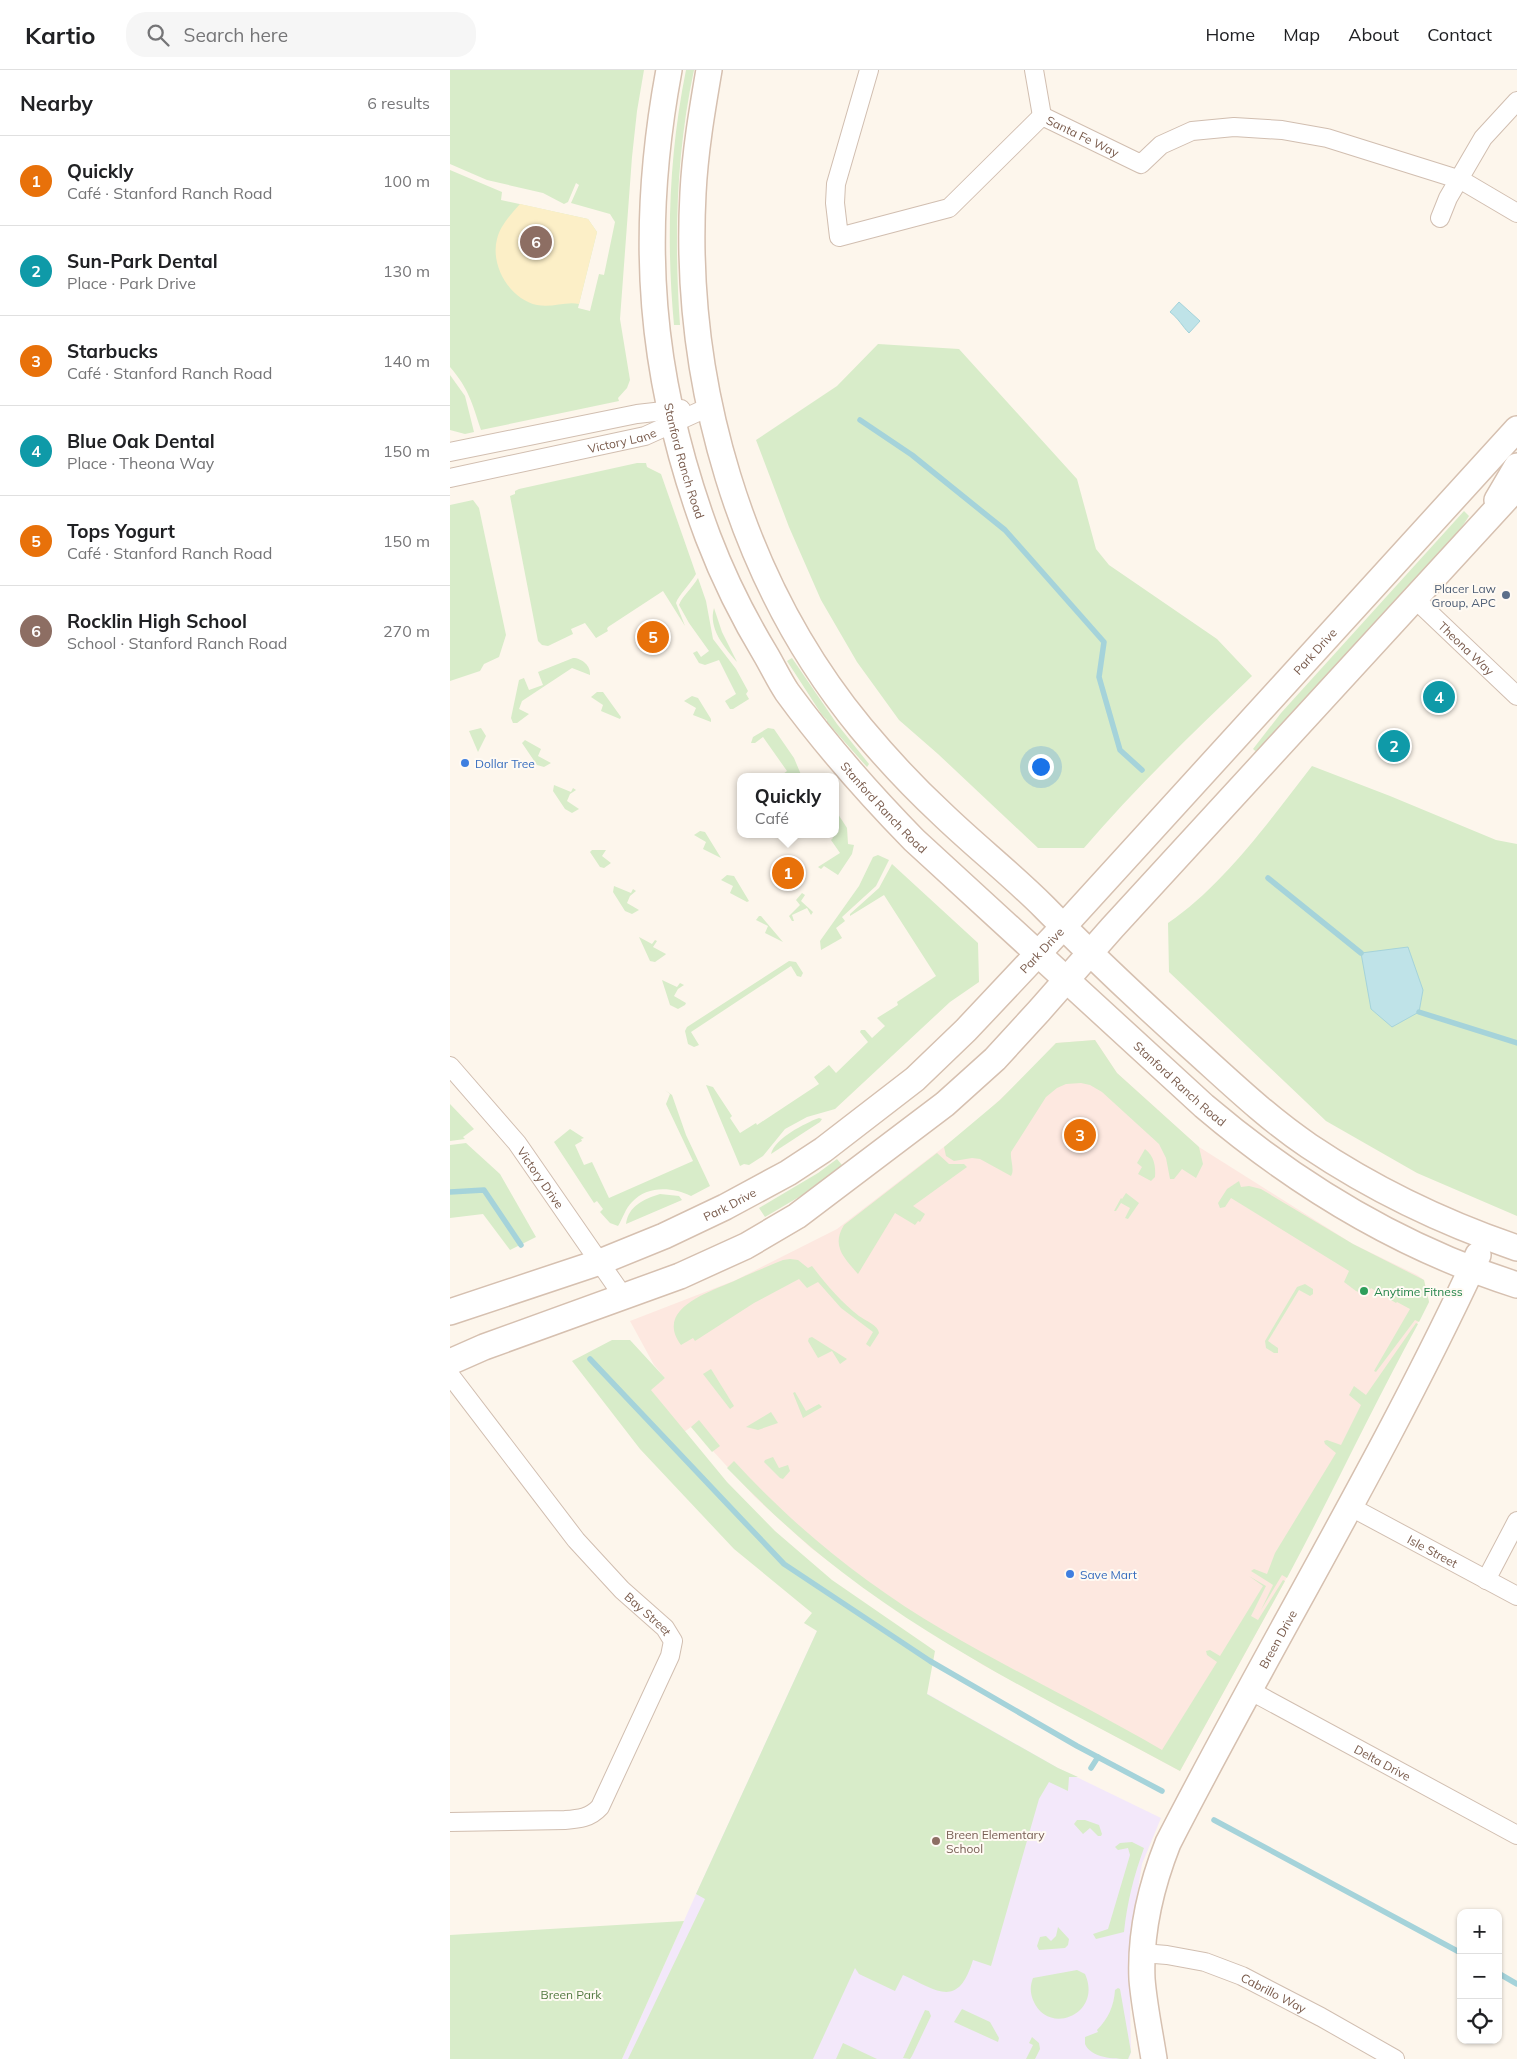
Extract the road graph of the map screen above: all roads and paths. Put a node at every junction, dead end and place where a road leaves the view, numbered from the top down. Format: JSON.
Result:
{"nodes":[{"id":1,"x":669,"y":70,"type":"edge"},
{"id":2,"x":709,"y":70,"type":"edge"},
{"id":3,"x":870,"y":70,"type":"edge"},
{"id":4,"x":1034,"y":70,"type":"edge"},
{"id":5,"x":1517,"y":101,"type":"edge"},
{"id":6,"x":1042,"y":116,"type":"junction"},
{"id":7,"x":1461,"y":180,"type":"junction"},
{"id":8,"x":1517,"y":213,"type":"edge"},
{"id":9,"x":1440,"y":218,"type":"dead end"},
{"id":10,"x":709,"y":407,"type":"junction"},
{"id":11,"x":670,"y":416,"type":"junction"},
{"id":12,"x":1517,"y":429,"type":"edge"},
{"id":13,"x":450,"y":452,"type":"edge"},
{"id":14,"x":1517,"y":466,"type":"edge"},
{"id":15,"x":450,"y":478,"type":"edge"},
{"id":16,"x":1517,"y":487,"type":"edge"},
{"id":17,"x":1484,"y":524,"type":"junction"},
{"id":18,"x":1415,"y":599,"type":"junction"},
{"id":19,"x":1517,"y":696,"type":"edge"},
{"id":20,"x":1063,"y":927,"type":"junction"},
{"id":21,"x":1038,"y":953,"type":"junction"},
{"id":22,"x":1090,"y":953,"type":"junction"},
{"id":23,"x":1067,"y":980,"type":"junction"},
{"id":24,"x":450,"y":1066,"type":"edge"},
{"id":25,"x":1486,"y":1237,"type":"junction"},
{"id":26,"x":1517,"y":1248,"type":"edge"},
{"id":27,"x":600,"y":1262,"type":"junction"},
{"id":28,"x":1471,"y":1270,"type":"junction"},
{"id":29,"x":1517,"y":1285,"type":"edge"},
{"id":30,"x":623,"y":1296,"type":"junction"},
{"id":31,"x":450,"y":1312,"type":"edge"},
{"id":32,"x":450,"y":1362,"type":"edge"},
{"id":33,"x":450,"y":1374,"type":"edge"},
{"id":34,"x":1349,"y":1506,"type":"junction"},
{"id":35,"x":1517,"y":1521,"type":"edge"},
{"id":36,"x":1486,"y":1580,"type":"junction"},
{"id":37,"x":1517,"y":1596,"type":"edge"},
{"id":38,"x":1249,"y":1690,"type":"junction"},
{"id":39,"x":450,"y":1822,"type":"edge"},
{"id":40,"x":1517,"y":1835,"type":"edge"},
{"id":41,"x":1142,"y":1953,"type":"junction"},
{"id":42,"x":1154,"y":2059,"type":"edge"},
{"id":43,"x":1395,"y":2059,"type":"edge"}],
"edges":[{"from":1,"to":11,"type":"main road","name":"Stanford Ranch Road"},
{"from":2,"to":10,"type":"main road"},
{"from":3,"to":6,"type":"street","name":"Santa Fe Way"},
{"from":4,"to":6,"type":"street"},
{"from":5,"to":7,"type":"street"},
{"from":6,"to":7,"type":"street","name":"Santa Fe Way"},
{"from":7,"to":8,"type":"street","name":"Santa Fe Way"},
{"from":7,"to":9,"type":"street"},
{"from":10,"to":11,"type":"street","name":"Victory Lane"},
{"from":10,"to":20,"type":"main road"},
{"from":11,"to":13,"type":"street","name":"Victory Lane"},
{"from":11,"to":15,"type":"street","name":"Victory Lane"},
{"from":11,"to":21,"type":"main road","name":"Stanford Ranch Road"},
{"from":12,"to":20,"type":"main road","name":"Park Drive"},
{"from":14,"to":17,"type":"main road"},
{"from":16,"to":17,"type":"main road"},
{"from":17,"to":18,"type":"main road"},
{"from":18,"to":19,"type":"street","name":"Theona Way"},
{"from":18,"to":22,"type":"main road"},
{"from":20,"to":21,"type":"main road","name":"Park Drive"},
{"from":20,"to":22,"type":"main road"},
{"from":21,"to":23,"type":"main road","name":"Stanford Ranch Road"},
{"from":21,"to":27,"type":"main road","name":"Park Drive"},
{"from":22,"to":23,"type":"main road"},
{"from":22,"to":25,"type":"main road"},
{"from":23,"to":28,"type":"main road","name":"Stanford Ranch Road"},
{"from":23,"to":30,"type":"main road"},
{"from":24,"to":27,"type":"street","name":"Victory Drive"},
{"from":25,"to":26,"type":"main road"},
{"from":25,"to":28,"type":"main road","name":"Breen Drive"},
{"from":27,"to":30,"type":"street","name":"Victory Drive"},
{"from":27,"to":31,"type":"main road","name":"Park Drive"},
{"from":28,"to":29,"type":"main road","name":"Stanford Ranch Road"},
{"from":28,"to":34,"type":"main road","name":"Breen Drive"},
{"from":30,"to":32,"type":"main road"},
{"from":33,"to":39,"type":"street","name":"Bay Street"},
{"from":34,"to":36,"type":"street","name":"Isle Street"},
{"from":34,"to":38,"type":"main road","name":"Breen Drive"},
{"from":35,"to":36,"type":"street"},
{"from":36,"to":37,"type":"street","name":"Isle Street"},
{"from":38,"to":40,"type":"street","name":"Delta Drive"},
{"from":38,"to":41,"type":"main road","name":"Breen Drive"},
{"from":41,"to":42,"type":"main road","name":"Breen Drive"},
{"from":41,"to":43,"type":"street","name":"Cabrillo Way"}]}
